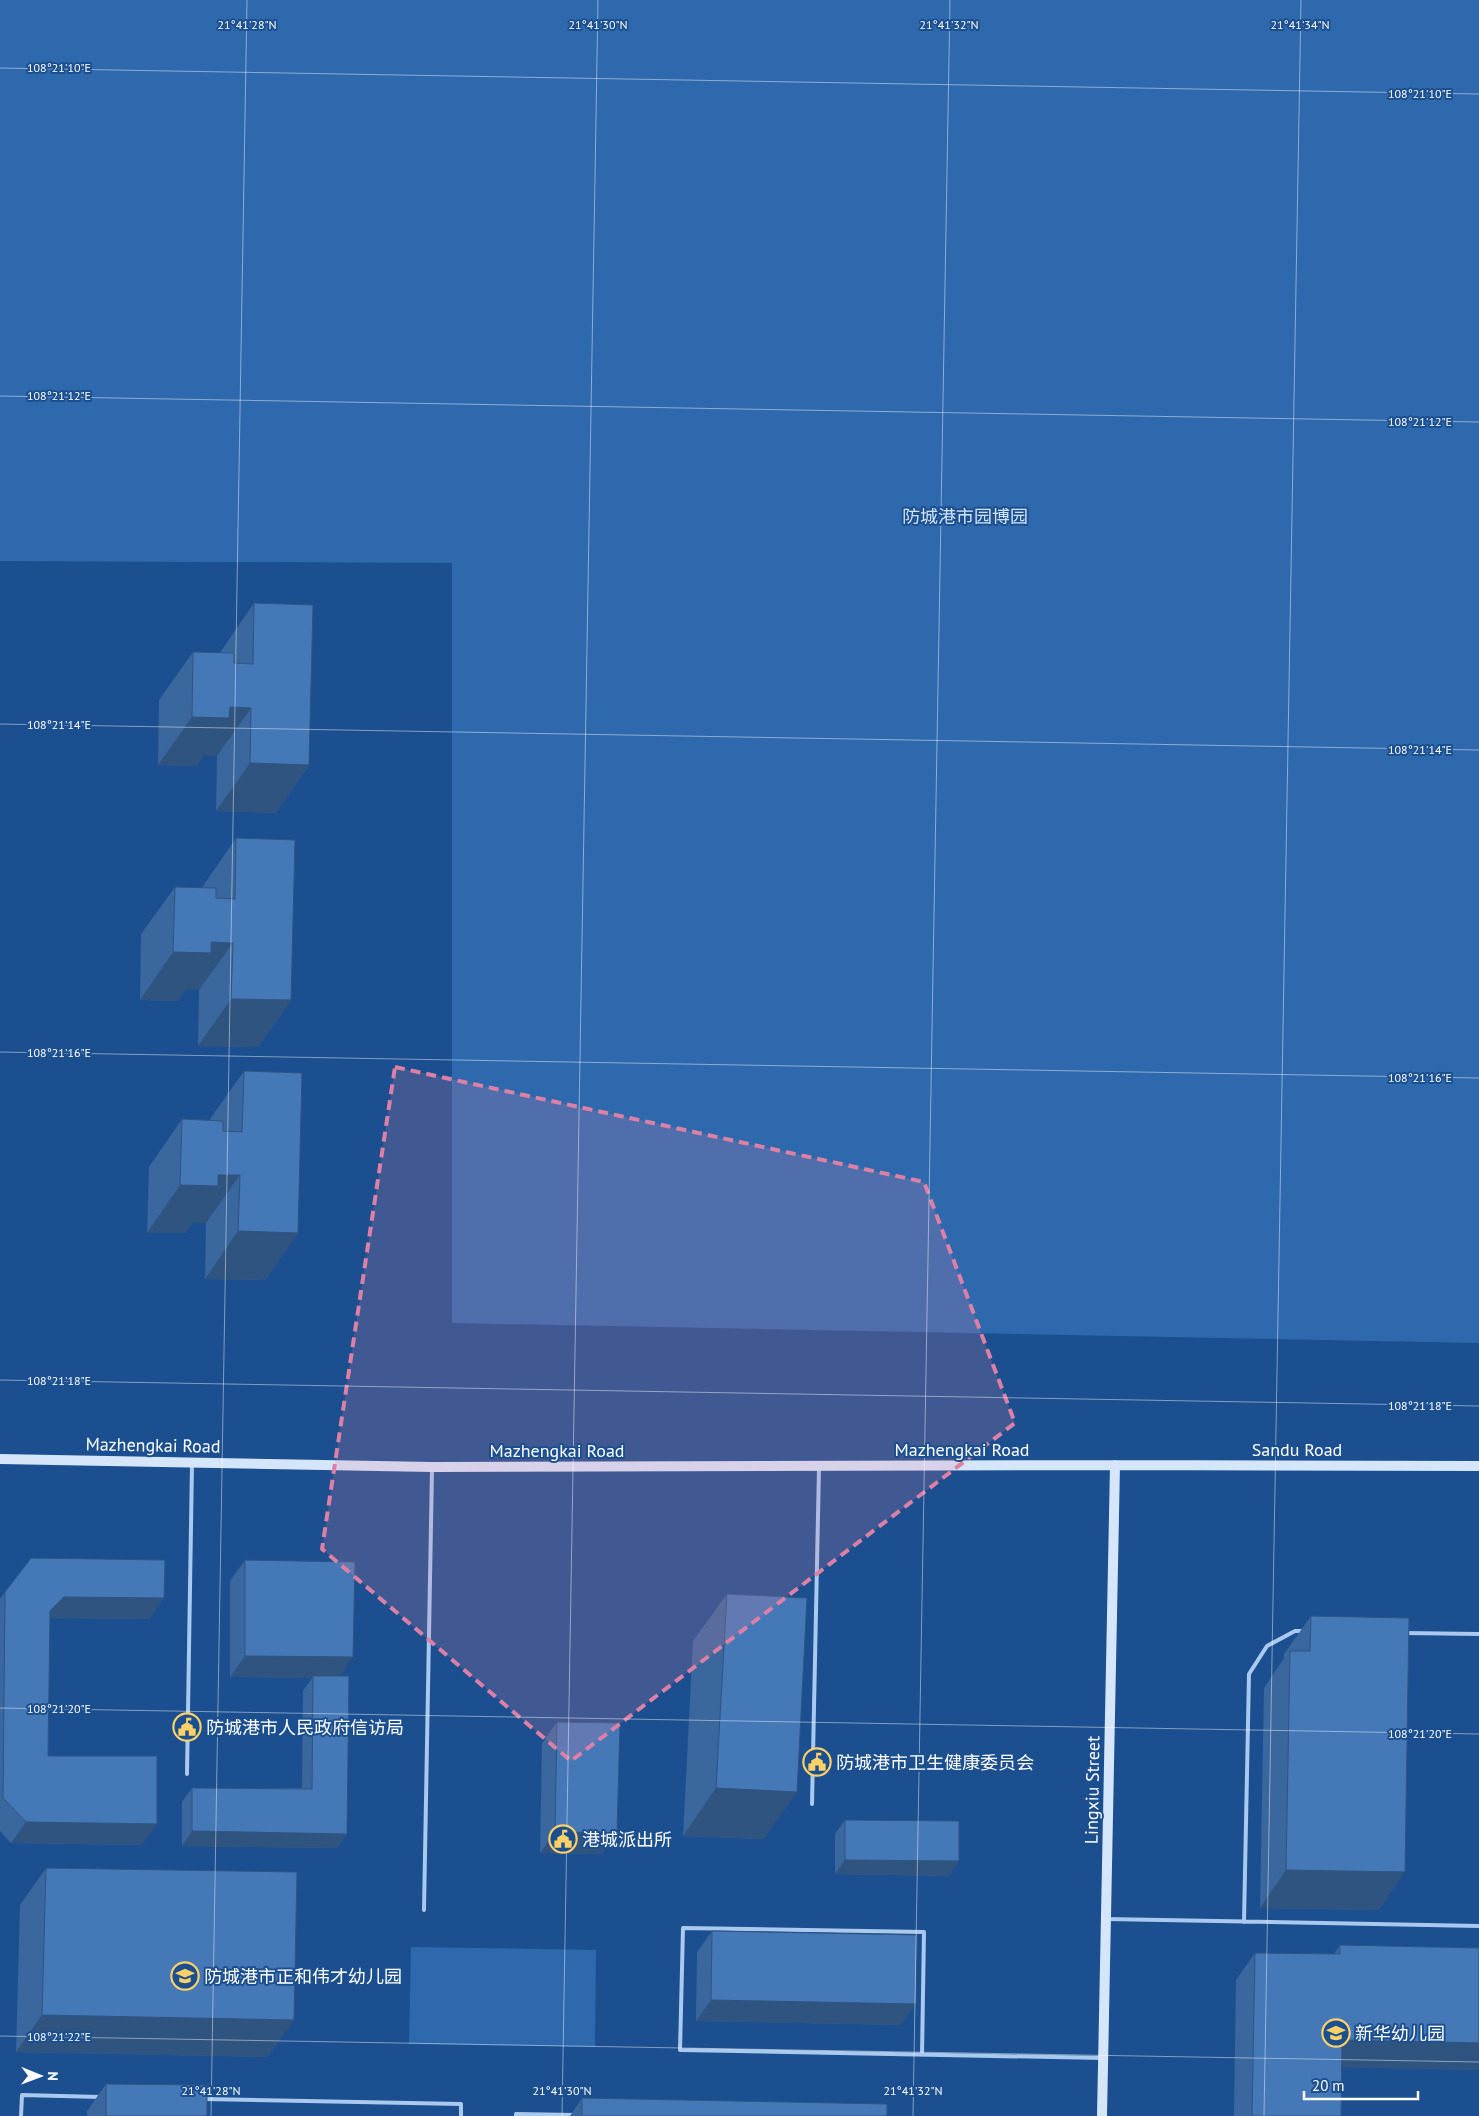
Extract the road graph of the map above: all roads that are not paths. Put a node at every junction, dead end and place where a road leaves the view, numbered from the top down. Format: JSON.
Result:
{"nodes":[{"id":1,"x":0,"y":1459,"type":"edge"},
{"id":2,"x":192,"y":1462,"type":"junction"},
{"id":3,"x":1115,"y":1464,"type":"junction"},
{"id":4,"x":819,"y":1465,"type":"junction"},
{"id":5,"x":1479,"y":1466,"type":"edge"},
{"id":6,"x":432,"y":1467,"type":"junction"},
{"id":7,"x":1314,"y":1631,"type":"edge"},
{"id":8,"x":1402,"y":1633,"type":"edge"},
{"id":9,"x":1479,"y":1634,"type":"edge"},
{"id":10,"x":187,"y":1774,"type":"dead end"},
{"id":11,"x":812,"y":1804,"type":"dead end"},
{"id":12,"x":424,"y":1910,"type":"dead end"},
{"id":13,"x":1106,"y":1918,"type":"junction"},
{"id":14,"x":1244,"y":1922,"type":"junction"},
{"id":15,"x":1479,"y":1926,"type":"edge"},
{"id":16,"x":922,"y":2055,"type":"junction"},
{"id":17,"x":1103,"y":2058,"type":"junction"},
{"id":18,"x":102,"y":2097,"type":"dead end"},
{"id":19,"x":202,"y":2099,"type":"edge"},
{"id":20,"x":581,"y":2115,"type":"edge"},
{"id":21,"x":21,"y":2116,"type":"edge"},
{"id":22,"x":461,"y":2116,"type":"edge"},
{"id":23,"x":516,"y":2116,"type":"edge"},
{"id":24,"x":1102,"y":2116,"type":"edge"}],
"edges":[{"from":1,"to":2,"type":"main road","name":"Mazhengkai Road"},
{"from":2,"to":6,"type":"main road","name":"Mazhengkai Road"},
{"from":2,"to":10,"type":"lane"},
{"from":3,"to":4,"type":"main road","name":"Mazhengkai Road"},
{"from":3,"to":5,"type":"main road","name":"Sandu Road"},
{"from":3,"to":13,"type":"main road","name":"Lingxiu Street"},
{"from":4,"to":6,"type":"main road","name":"Mazhengkai Road"},
{"from":4,"to":11,"type":"lane"},
{"from":6,"to":12,"type":"lane"},
{"from":7,"to":14,"type":"lane"},
{"from":8,"to":9,"type":"lane"},
{"from":13,"to":14,"type":"lane"},
{"from":13,"to":17,"type":"main road","name":"Lingxiu Street"},
{"from":14,"to":15,"type":"lane"},
{"from":16,"to":16,"type":"lane"},
{"from":16,"to":17,"type":"lane"},
{"from":17,"to":24,"type":"main road","name":"Lingxiu Street"},
{"from":18,"to":21,"type":"lane"},
{"from":19,"to":22,"type":"lane"},
{"from":20,"to":23,"type":"lane"}]}
